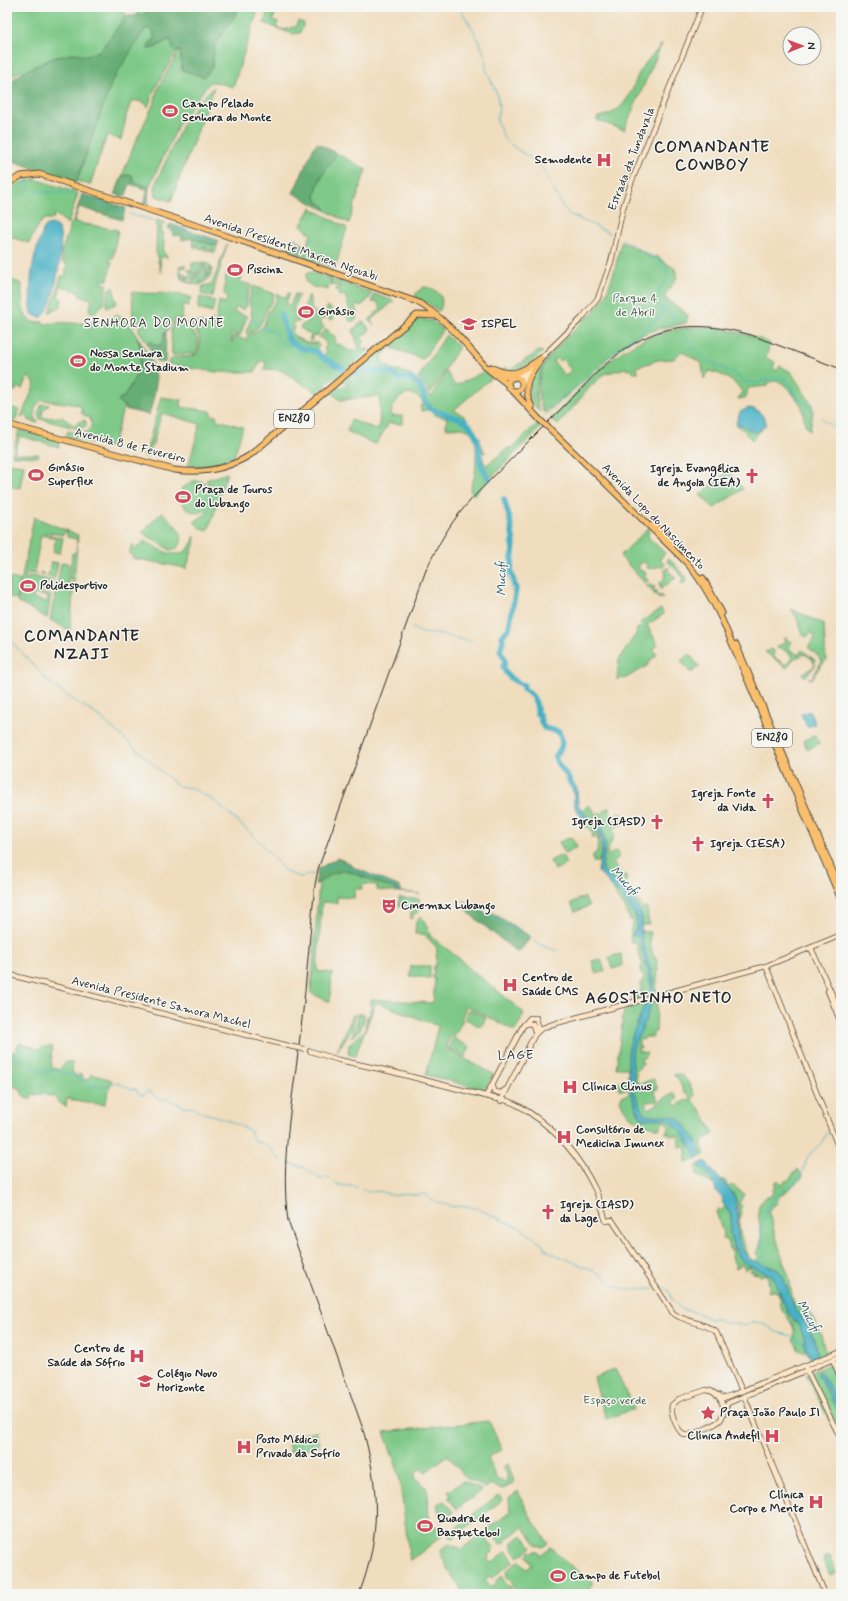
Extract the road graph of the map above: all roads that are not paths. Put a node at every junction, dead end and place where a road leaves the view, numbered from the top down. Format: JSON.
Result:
{"nodes":[{"id":1,"x":702,"y":7,"type":"edge"},
{"id":2,"x":7,"y":184,"type":"edge"},
{"id":3,"x":436,"y":316,"type":"junction"},
{"id":4,"x":471,"y":350,"type":"junction"},
{"id":5,"x":541,"y":358,"type":"junction"},
{"id":6,"x":491,"y":367,"type":"junction"},
{"id":7,"x":532,"y":367,"type":"junction"},
{"id":8,"x":514,"y":377,"type":"junction"},
{"id":9,"x":522,"y":385,"type":"junction"},
{"id":10,"x":508,"y":386,"type":"junction"},
{"id":11,"x":513,"y":391,"type":"junction"},
{"id":12,"x":532,"y":407,"type":"junction"},
{"id":13,"x":543,"y":420,"type":"junction"},
{"id":14,"x":8,"y":426,"type":"edge"},
{"id":15,"x":551,"y":428,"type":"junction"},
{"id":16,"x":841,"y":890,"type":"edge"},
{"id":17,"x":841,"y":900,"type":"edge"},
{"id":18,"x":841,"y":936,"type":"edge"},
{"id":19,"x":811,"y":948,"type":"junction"},
{"id":20,"x":766,"y":966,"type":"junction"},
{"id":21,"x":7,"y":974,"type":"edge"},
{"id":22,"x":826,"y":984,"type":"junction"},
{"id":23,"x":841,"y":1014,"type":"edge"},
{"id":24,"x":536,"y":1018,"type":"junction"},
{"id":25,"x":841,"y":1023,"type":"edge"},
{"id":26,"x":553,"y":1024,"type":"junction"},
{"id":27,"x":523,"y":1026,"type":"junction"},
{"id":28,"x":535,"y":1034,"type":"junction"},
{"id":29,"x":493,"y":1082,"type":"junction"},
{"id":30,"x":506,"y":1088,"type":"junction"},
{"id":31,"x":486,"y":1096,"type":"junction"},
{"id":32,"x":501,"y":1100,"type":"junction"},
{"id":33,"x":841,"y":1154,"type":"edge"},
{"id":34,"x":841,"y":1351,"type":"edge"},
{"id":35,"x":841,"y":1356,"type":"edge"},
{"id":36,"x":833,"y":1360,"type":"junction"},
{"id":37,"x":821,"y":1362,"type":"junction"},
{"id":38,"x":808,"y":1367,"type":"junction"},
{"id":39,"x":841,"y":1379,"type":"edge"},
{"id":40,"x":714,"y":1392,"type":"junction"},
{"id":41,"x":743,"y":1394,"type":"junction"},
{"id":42,"x":723,"y":1414,"type":"junction"},
{"id":43,"x":841,"y":1439,"type":"edge"},
{"id":44,"x":825,"y":1594,"type":"edge"}],
"edges":[{"from":1,"to":5,"type":"main road","name":"Estrada da Tundavala"},
{"from":2,"to":3,"type":"main road","name":"Avenida Presidente Marien Ngouabi"},
{"from":3,"to":4,"type":"main road","name":"Avenida Presidente Marien Ngouabi"},
{"from":3,"to":14,"type":"main road","name":"Avenida 8 de Fevereiro","number":"EN280"},
{"from":4,"to":6,"type":"main road"},
{"from":4,"to":10,"type":"main road","name":"Avenida Presidente Marien Ngouabi"},
{"from":5,"to":6,"type":"main road"},
{"from":5,"to":7,"type":"main road","name":"Estrada da Tundavala"},
{"from":5,"to":12,"type":"main road"},
{"from":6,"to":8,"type":"main road"},
{"from":7,"to":8,"type":"main road","name":"Estrada da Tundavala"},
{"from":7,"to":9,"type":"main road","name":"Estrada da Tundavala"},
{"from":8,"to":9,"type":"main road"},
{"from":8,"to":10,"type":"main road"},
{"from":9,"to":11,"type":"main road"},
{"from":9,"to":12,"type":"main road","name":"Avenida Lopo do Nascimento","number":"EN280"},
{"from":10,"to":11,"type":"main road"},
{"from":11,"to":13,"type":"main road","name":"Avenida Lopo do Nascimento","number":"EN280"},
{"from":12,"to":13,"type":"main road","name":"Avenida Lopo do Nascimento","number":"EN280"},
{"from":13,"to":15,"type":"main road","name":"Avenida Lopo do Nascimento","number":"EN280","bridge":true},
{"from":15,"to":16,"type":"main road","name":"Avenida Lopo do Nascimento","number":"EN280"},
{"from":15,"to":17,"type":"main road","name":"Avenida Lopo do Nascimento","number":"EN280"},
{"from":18,"to":19,"type":"main road"},
{"from":19,"to":20,"type":"main road"},
{"from":19,"to":22,"type":"main road"},
{"from":20,"to":26,"type":"main road"},
{"from":20,"to":33,"type":"main road"},
{"from":21,"to":31,"type":"main road","name":"Avenida Presidente Samora Machel","bridge":true},
{"from":22,"to":23,"type":"main road"},
{"from":22,"to":25,"type":"main road"},
{"from":24,"to":26,"type":"main road"},
{"from":24,"to":27,"type":"main road"},
{"from":24,"to":28,"type":"main road"},
{"from":26,"to":28,"type":"main road"},
{"from":27,"to":28,"type":"main road"},
{"from":27,"to":29,"type":"main road"},
{"from":28,"to":30,"type":"main road"},
{"from":29,"to":30,"type":"main road"},
{"from":29,"to":31,"type":"main road"},
{"from":30,"to":32,"type":"main road"},
{"from":31,"to":32,"type":"main road","name":"Avenida Presidente Samora Machel"},
{"from":32,"to":41,"type":"main road","name":"Avenida Presidente Samora Machel"},
{"from":34,"to":37,"type":"main road"},
{"from":35,"to":36,"type":"main road"},
{"from":36,"to":37,"type":"main road"},
{"from":36,"to":39,"type":"main road"},
{"from":37,"to":38,"type":"main road"},
{"from":38,"to":41,"type":"main road"},
{"from":38,"to":43,"type":"main road"},
{"from":40,"to":41,"type":"main road"},
{"from":40,"to":42,"type":"main road"},
{"from":40,"to":42,"type":"main road"},
{"from":41,"to":42,"type":"main road"},
{"from":41,"to":44,"type":"main road"}]}
